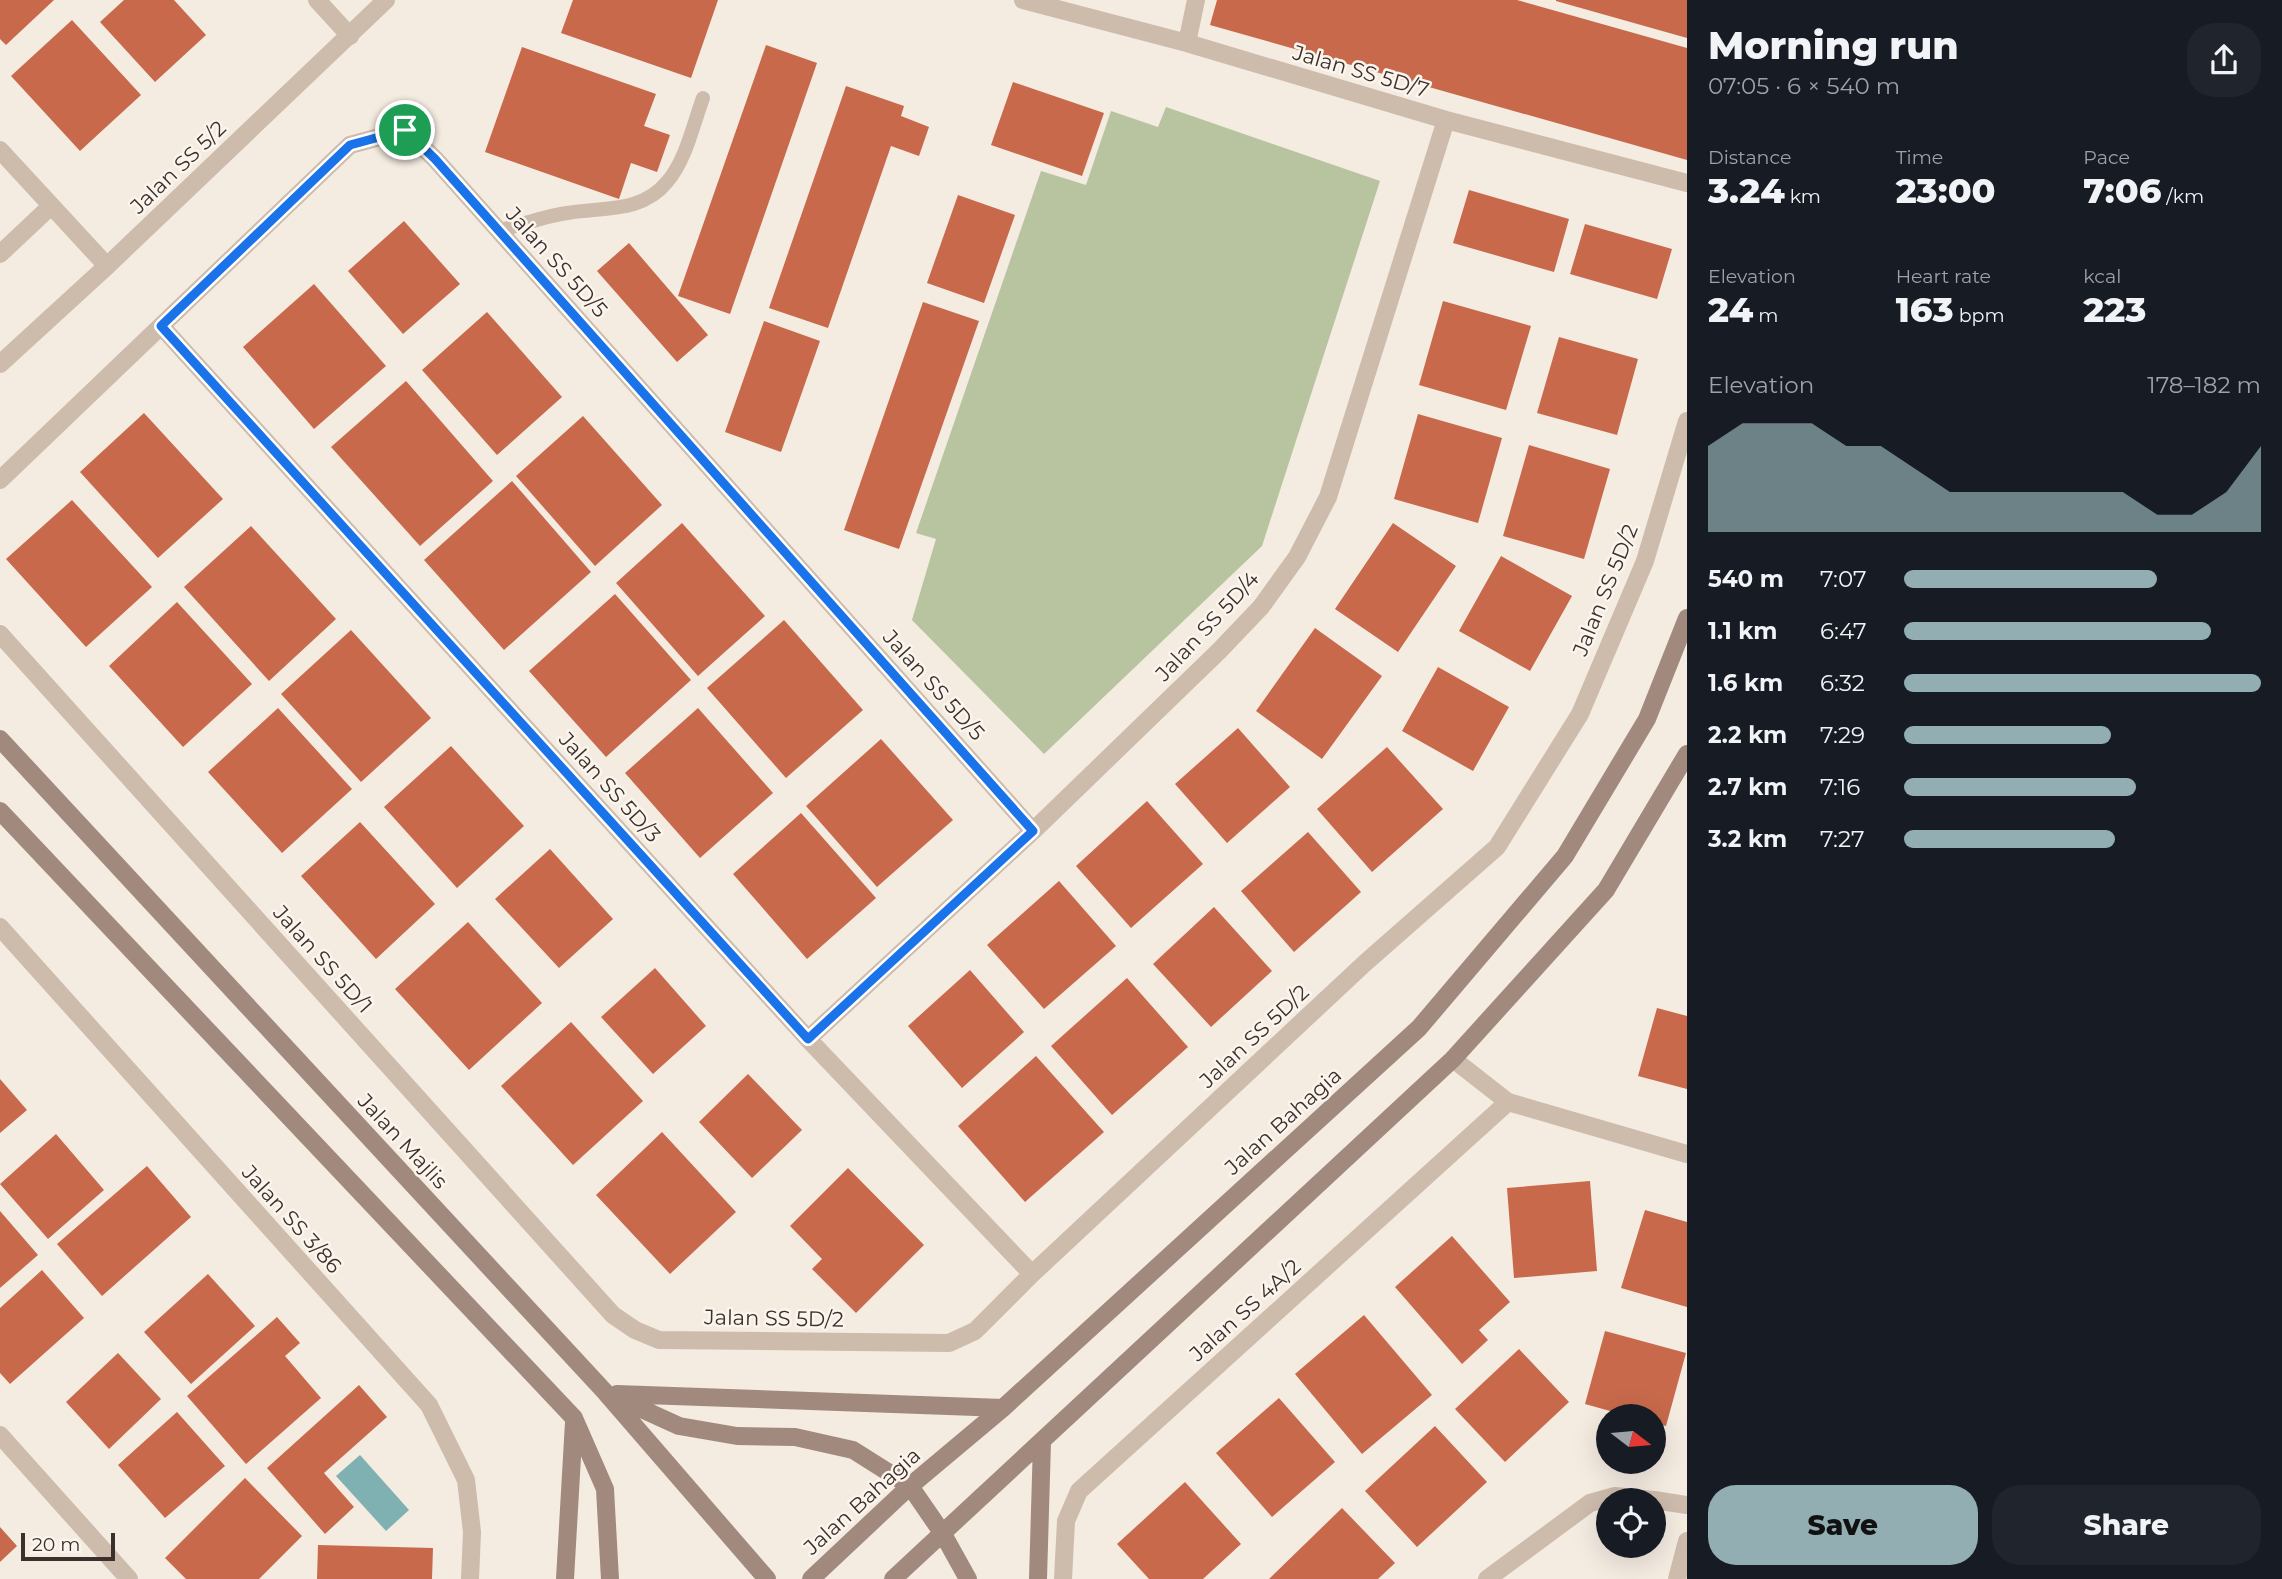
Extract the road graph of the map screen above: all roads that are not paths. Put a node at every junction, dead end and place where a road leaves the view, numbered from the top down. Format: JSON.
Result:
{"nodes":[{"id":1,"x":317,"y":0,"type":"edge"},
{"id":2,"x":386,"y":0,"type":"edge"},
{"id":3,"x":1023,"y":0,"type":"edge"},
{"id":4,"x":1196,"y":0,"type":"edge"},
{"id":5,"x":350,"y":36,"type":"junction"},
{"id":6,"x":1187,"y":43,"type":"junction"},
{"id":7,"x":703,"y":98,"type":"dead end"},
{"id":8,"x":1446,"y":120,"type":"junction"},
{"id":9,"x":0,"y":150,"type":"edge"},
{"id":10,"x":1687,"y":183,"type":"edge"},
{"id":11,"x":51,"y":206,"type":"junction"},
{"id":12,"x":499,"y":231,"type":"junction"},
{"id":13,"x":0,"y":254,"type":"edge"},
{"id":14,"x":107,"y":266,"type":"junction"},
{"id":15,"x":161,"y":326,"type":"junction"},
{"id":16,"x":0,"y":364,"type":"edge"},
{"id":17,"x":1687,"y":421,"type":"edge"},
{"id":18,"x":0,"y":480,"type":"edge"},
{"id":19,"x":1687,"y":618,"type":"edge"},
{"id":20,"x":0,"y":634,"type":"edge"},
{"id":21,"x":0,"y":739,"type":"edge"},
{"id":22,"x":1687,"y":754,"type":"edge"},
{"id":23,"x":0,"y":811,"type":"edge"},
{"id":24,"x":1033,"y":831,"type":"junction"},
{"id":25,"x":0,"y":927,"type":"edge"},
{"id":26,"x":808,"y":1039,"type":"junction"},
{"id":27,"x":1453,"y":1059,"type":"junction"},
{"id":28,"x":1508,"y":1102,"type":"junction"},
{"id":29,"x":1687,"y":1154,"type":"edge"},
{"id":30,"x":1032,"y":1273,"type":"junction"},
{"id":31,"x":613,"y":1315,"type":"joint"},
{"id":32,"x":606,"y":1394,"type":"junction"},
{"id":33,"x":1003,"y":1408,"type":"junction"},
{"id":34,"x":574,"y":1418,"type":"junction"},
{"id":35,"x":0,"y":1435,"type":"edge"},
{"id":36,"x":1042,"y":1442,"type":"junction"},
{"id":37,"x":910,"y":1486,"type":"junction"},
{"id":38,"x":1596,"y":1501,"type":"edge"},
{"id":39,"x":1666,"y":1502,"type":"edge"},
{"id":40,"x":1687,"y":1505,"type":"edge"},
{"id":41,"x":943,"y":1534,"type":"junction"},
{"id":42,"x":1687,"y":1541,"type":"edge"},
{"id":43,"x":129,"y":1579,"type":"edge"},
{"id":44,"x":470,"y":1579,"type":"edge"},
{"id":45,"x":565,"y":1579,"type":"edge"},
{"id":46,"x":610,"y":1579,"type":"edge"},
{"id":47,"x":767,"y":1579,"type":"edge"},
{"id":48,"x":811,"y":1579,"type":"edge"},
{"id":49,"x":893,"y":1579,"type":"edge"},
{"id":50,"x":968,"y":1579,"type":"edge"},
{"id":51,"x":1038,"y":1579,"type":"edge"},
{"id":52,"x":1063,"y":1579,"type":"edge"},
{"id":53,"x":1487,"y":1579,"type":"edge"},
{"id":54,"x":1677,"y":1579,"type":"edge"}],
"edges":[{"from":1,"to":5,"type":"street"},
{"from":2,"to":5,"type":"street","name":"Jalan SS 5/2"},
{"from":3,"to":6,"type":"street","name":"Jalan SS 5D/7"},
{"from":4,"to":6,"type":"street"},
{"from":5,"to":14,"type":"street","name":"Jalan SS 5/2"},
{"from":6,"to":8,"type":"street","name":"Jalan SS 5D/7"},
{"from":7,"to":12,"type":"lane"},
{"from":8,"to":10,"type":"street","name":"Jalan SS 5D/7"},
{"from":8,"to":24,"type":"street","name":"Jalan SS 5D/4"},
{"from":9,"to":11,"type":"street"},
{"from":11,"to":13,"type":"street"},
{"from":11,"to":14,"type":"street"},
{"from":12,"to":15,"type":"street","name":"Jalan SS 5D/5"},
{"from":12,"to":24,"type":"street","name":"Jalan SS 5D/5"},
{"from":14,"to":16,"type":"street","name":"Jalan SS 5/2"},
{"from":15,"to":18,"type":"street","name":"Jalan SS 5D/5"},
{"from":15,"to":26,"type":"street","name":"Jalan SS 5D/3"},
{"from":17,"to":30,"type":"street","name":"Jalan SS 5D/2"},
{"from":19,"to":33,"type":"main road","name":"Jalan Bahagia"},
{"from":20,"to":31,"type":"street","name":"Jalan SS 5D/1"},
{"from":21,"to":32,"type":"main road","name":"Jalan Majlis"},
{"from":22,"to":27,"type":"main road"},
{"from":23,"to":34,"type":"main road"},
{"from":24,"to":26,"type":"street","name":"Jalan SS 5D/4"},
{"from":25,"to":44,"type":"street","name":"Jalan SS 3/86"},
{"from":26,"to":30,"type":"street","name":"Jalan SS 5D/3"},
{"from":27,"to":28,"type":"street"},
{"from":27,"to":36,"type":"main road"},
{"from":28,"to":29,"type":"street"},
{"from":28,"to":52,"type":"street","name":"Jalan SS 4A/2"},
{"from":30,"to":31,"type":"street","name":"Jalan SS 5D/2"},
{"from":32,"to":33,"type":"main road"},
{"from":32,"to":37,"type":"main road"},
{"from":32,"to":47,"type":"main road","name":"Jalan Majlis"},
{"from":33,"to":37,"type":"main road","name":"Jalan Bahagia"},
{"from":34,"to":45,"type":"main road"},
{"from":34,"to":46,"type":"main road"},
{"from":35,"to":43,"type":"street"},
{"from":36,"to":41,"type":"main road"},
{"from":36,"to":51,"type":"main road"},
{"from":37,"to":41,"type":"main road"},
{"from":37,"to":48,"type":"main road","name":"Jalan Bahagia"},
{"from":38,"to":53,"type":"street"},
{"from":39,"to":40,"type":"street"},
{"from":41,"to":49,"type":"main road"},
{"from":41,"to":50,"type":"main road"},
{"from":42,"to":54,"type":"street"}]}
